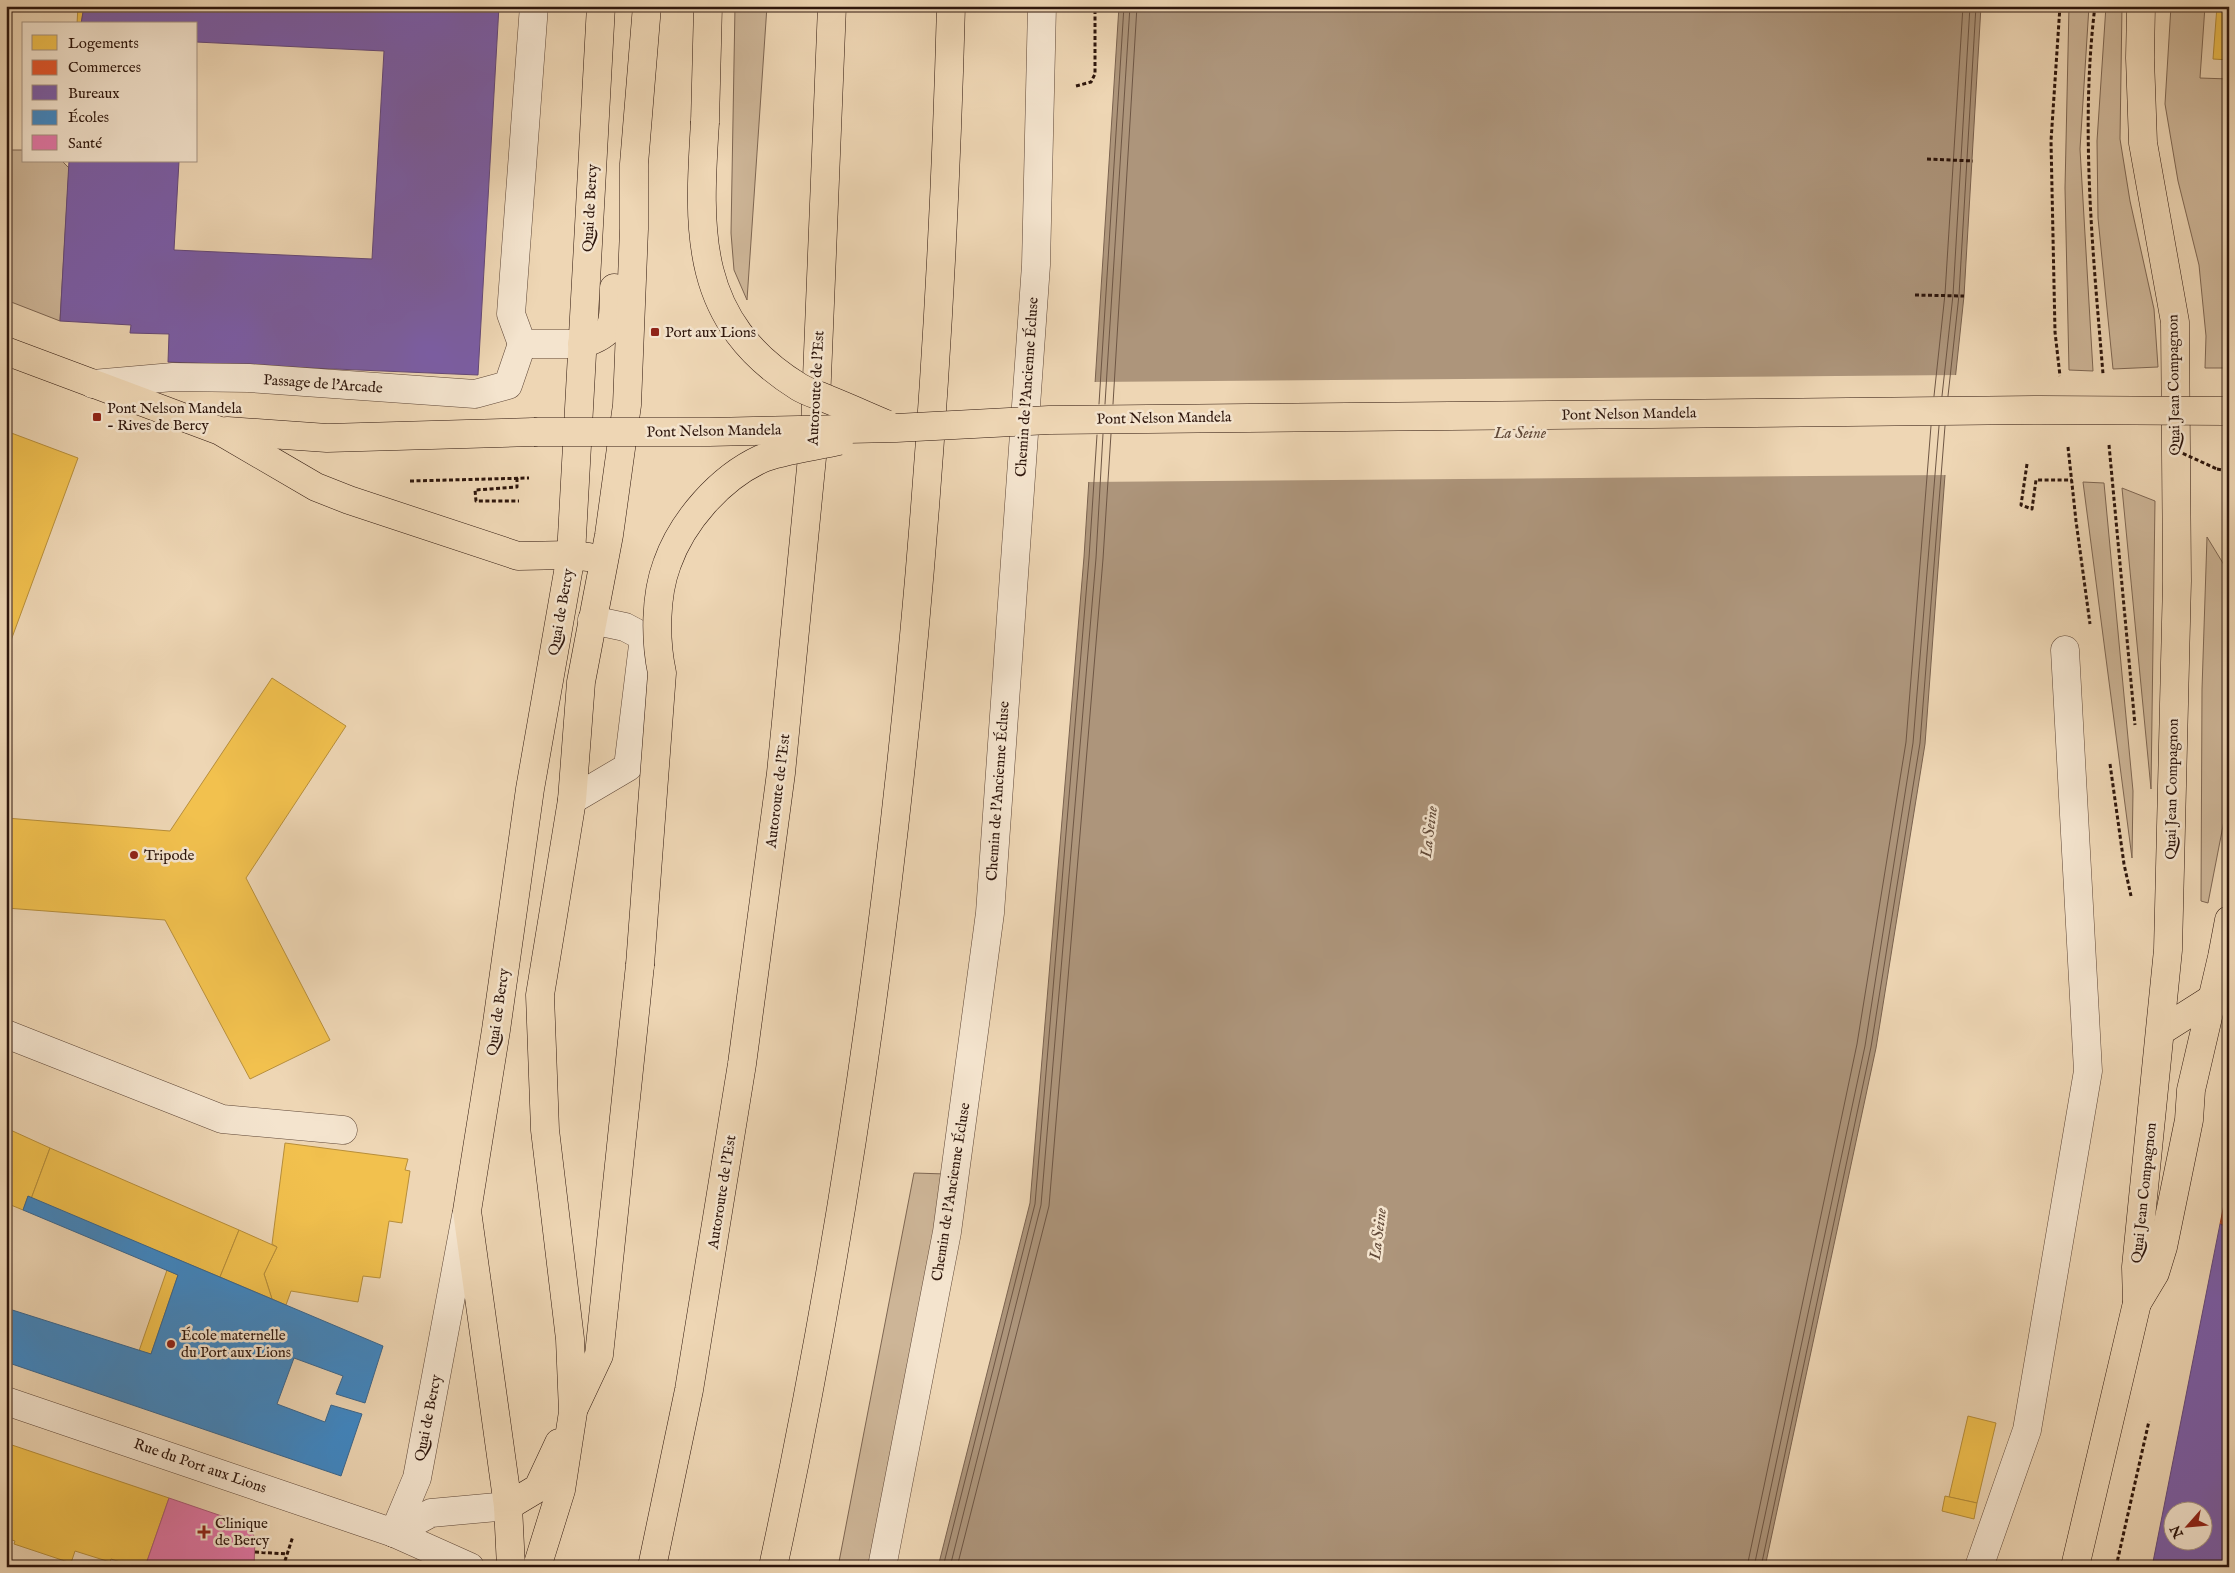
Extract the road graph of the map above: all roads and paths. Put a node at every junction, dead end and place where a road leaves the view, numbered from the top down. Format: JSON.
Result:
{"nodes":[{"id":1,"x":534,"y":6,"type":"edge"},
{"id":2,"x":601,"y":6,"type":"edge"},
{"id":3,"x":647,"y":6,"type":"edge"},
{"id":4,"x":708,"y":6,"type":"edge"},
{"id":5,"x":832,"y":6,"type":"edge"},
{"id":6,"x":951,"y":6,"type":"edge"},
{"id":7,"x":1042,"y":6,"type":"edge"},
{"id":8,"x":1095,"y":6,"type":"edge"},
{"id":9,"x":2060,"y":6,"type":"edge"},
{"id":10,"x":2095,"y":6,"type":"edge"},
{"id":11,"x":2142,"y":6,"type":"edge"},
{"id":12,"x":1095,"y":74,"type":"dead end"},
{"id":13,"x":1927,"y":159,"type":"dead end"},
{"id":14,"x":1973,"y":161,"type":"dead end"},
{"id":15,"x":634,"y":164,"type":"junction"},
{"id":16,"x":1915,"y":295,"type":"dead end"},
{"id":17,"x":1964,"y":296,"type":"dead end"},
{"id":18,"x":522,"y":344,"type":"junction"},
{"id":19,"x":582,"y":344,"type":"junction"},
{"id":20,"x":6,"y":351,"type":"edge"},
{"id":21,"x":2061,"y":381,"type":"dead end"},
{"id":22,"x":2103,"y":381,"type":"dead end"},
{"id":23,"x":93,"y":384,"type":"junction"},
{"id":24,"x":2227,"y":411,"type":"edge"},
{"id":25,"x":896,"y":428,"type":"junction"},
{"id":26,"x":220,"y":430,"type":"junction"},
{"id":27,"x":2067,"y":440,"type":"dead end"},
{"id":28,"x":2108,"y":440,"type":"dead end"},
{"id":29,"x":2108,"y":447,"type":"dead end"},
{"id":30,"x":2118,"y":447,"type":"dead end"},
{"id":31,"x":2168,"y":447,"type":"dead end"},
{"id":32,"x":2058,"y":448,"type":"dead end"},
{"id":33,"x":2078,"y":448,"type":"dead end"},
{"id":34,"x":2027,"y":464,"type":"dead end"},
{"id":35,"x":2229,"y":471,"type":"edge"},
{"id":36,"x":516,"y":478,"type":"junction"},
{"id":37,"x":529,"y":478,"type":"dead end"},
{"id":38,"x":2072,"y":480,"type":"junction"},
{"id":39,"x":407,"y":481,"type":"dead end"},
{"id":40,"x":519,"y":501,"type":"dead end"},
{"id":41,"x":571,"y":555,"type":"junction"},
{"id":42,"x":604,"y":560,"type":"junction"},
{"id":43,"x":592,"y":620,"type":"junction"},
{"id":44,"x":2091,"y":629,"type":"dead end"},
{"id":45,"x":2065,"y":650,"type":"dead end"},
{"id":46,"x":2136,"y":729,"type":"dead end"},
{"id":47,"x":2109,"y":756,"type":"dead end"},
{"id":48,"x":572,"y":800,"type":"junction"},
{"id":49,"x":2133,"y":902,"type":"dead end"},
{"id":50,"x":2229,"y":920,"type":"edge"},
{"id":51,"x":2213,"y":998,"type":"junction"},
{"id":52,"x":2161,"y":1031,"type":"junction"},
{"id":53,"x":6,"y":1034,"type":"edge"},
{"id":54,"x":2191,"y":1090,"type":"junction"},
{"id":55,"x":344,"y":1130,"type":"dead end"},
{"id":56,"x":467,"y":1211,"type":"junction"},
{"id":57,"x":2137,"y":1303,"type":"junction"},
{"id":58,"x":6,"y":1401,"type":"edge"},
{"id":59,"x":573,"y":1412,"type":"junction"},
{"id":60,"x":508,"y":1506,"type":"junction"},
{"id":61,"x":295,"y":1531,"type":"dead end"},
{"id":62,"x":394,"y":1533,"type":"junction"},
{"id":63,"x":255,"y":1552,"type":"dead end"},
{"id":64,"x":287,"y":1554,"type":"junction"},
{"id":65,"x":106,"y":1561,"type":"dead end"},
{"id":66,"x":105,"y":1567,"type":"edge"},
{"id":67,"x":283,"y":1567,"type":"edge"},
{"id":68,"x":470,"y":1567,"type":"edge"},
{"id":69,"x":510,"y":1567,"type":"edge"},
{"id":70,"x":538,"y":1567,"type":"edge"},
{"id":71,"x":652,"y":1567,"type":"edge"},
{"id":72,"x":773,"y":1567,"type":"edge"},
{"id":73,"x":882,"y":1567,"type":"edge"},
{"id":74,"x":1979,"y":1567,"type":"edge"},
{"id":75,"x":2075,"y":1567,"type":"edge"}],
"edges":[{"from":1,"to":18,"type":"street"},
{"from":2,"to":19,"type":"main road","name":"Quai de Bercy"},
{"from":3,"to":15,"type":"main road"},
{"from":4,"to":25,"type":"main road","bridge":true},
{"from":5,"to":71,"type":"main road","name":"Autoroute de l’Est"},
{"from":6,"to":72,"type":"main road"},
{"from":7,"to":73,"type":"street","name":"Chemin de l'Ancienne Écluse"},
{"from":8,"to":12,"type":"path"},
{"from":9,"to":21,"type":"path"},
{"from":10,"to":22,"type":"path"},
{"from":11,"to":52,"type":"main road","name":"Quai Jean Compagnon"},
{"from":13,"to":14,"type":"path"},
{"from":15,"to":19,"type":"main road"},
{"from":15,"to":42,"type":"main road"},
{"from":16,"to":17,"type":"path"},
{"from":18,"to":19,"type":"street"},
{"from":18,"to":23,"type":"street","name":"Passage de l'Arcade"},
{"from":19,"to":41,"type":"main road","name":"Quai de Bercy"},
{"from":20,"to":23,"type":"main road"},
{"from":23,"to":26,"type":"main road"},
{"from":24,"to":25,"type":"main road","name":"Pont Nelson Mandela","bridge":true},
{"from":25,"to":26,"type":"main road","name":"Pont Nelson Mandela","bridge":true},
{"from":25,"to":59,"type":"main road","bridge":true},
{"from":26,"to":41,"type":"main road"},
{"from":27,"to":38,"type":"path"},
{"from":28,"to":46,"type":"path"},
{"from":29,"to":30,"type":"path"},
{"from":31,"to":35,"type":"path","bridge":true},
{"from":32,"to":33,"type":"path"},
{"from":34,"to":38,"type":"path"},
{"from":36,"to":37,"type":"path"},
{"from":36,"to":39,"type":"path"},
{"from":36,"to":40,"type":"path"},
{"from":38,"to":44,"type":"path"},
{"from":41,"to":42,"type":"main road"},
{"from":41,"to":56,"type":"main road","name":"Quai de Bercy"},
{"from":42,"to":43,"type":"main road"},
{"from":43,"to":48,"type":"main road"},
{"from":43,"to":48,"type":"street"},
{"from":45,"to":74,"type":"street"},
{"from":47,"to":49,"type":"path"},
{"from":48,"to":59,"type":"main road"},
{"from":50,"to":51,"type":"main road"},
{"from":51,"to":52,"type":"main road"},
{"from":51,"to":54,"type":"main road"},
{"from":52,"to":54,"type":"main road"},
{"from":52,"to":57,"type":"main road","name":"Quai Jean Compagnon"},
{"from":53,"to":55,"type":"street"},
{"from":54,"to":57,"type":"main road"},
{"from":56,"to":60,"type":"main road","name":"Quai de Bercy"},
{"from":56,"to":62,"type":"street","name":"Quai de Bercy"},
{"from":57,"to":75,"type":"main road","name":"Quai Jean Compagnon"},
{"from":58,"to":62,"type":"street","name":"Rue du Port aux Lions"},
{"from":59,"to":60,"type":"main road"},
{"from":59,"to":70,"type":"main road"},
{"from":60,"to":62,"type":"street"},
{"from":60,"to":69,"type":"main road","name":"Quai de Bercy"},
{"from":61,"to":64,"type":"path"},
{"from":62,"to":68,"type":"street"},
{"from":63,"to":64,"type":"path"},
{"from":64,"to":67,"type":"path"},
{"from":65,"to":66,"type":"path"}]}
